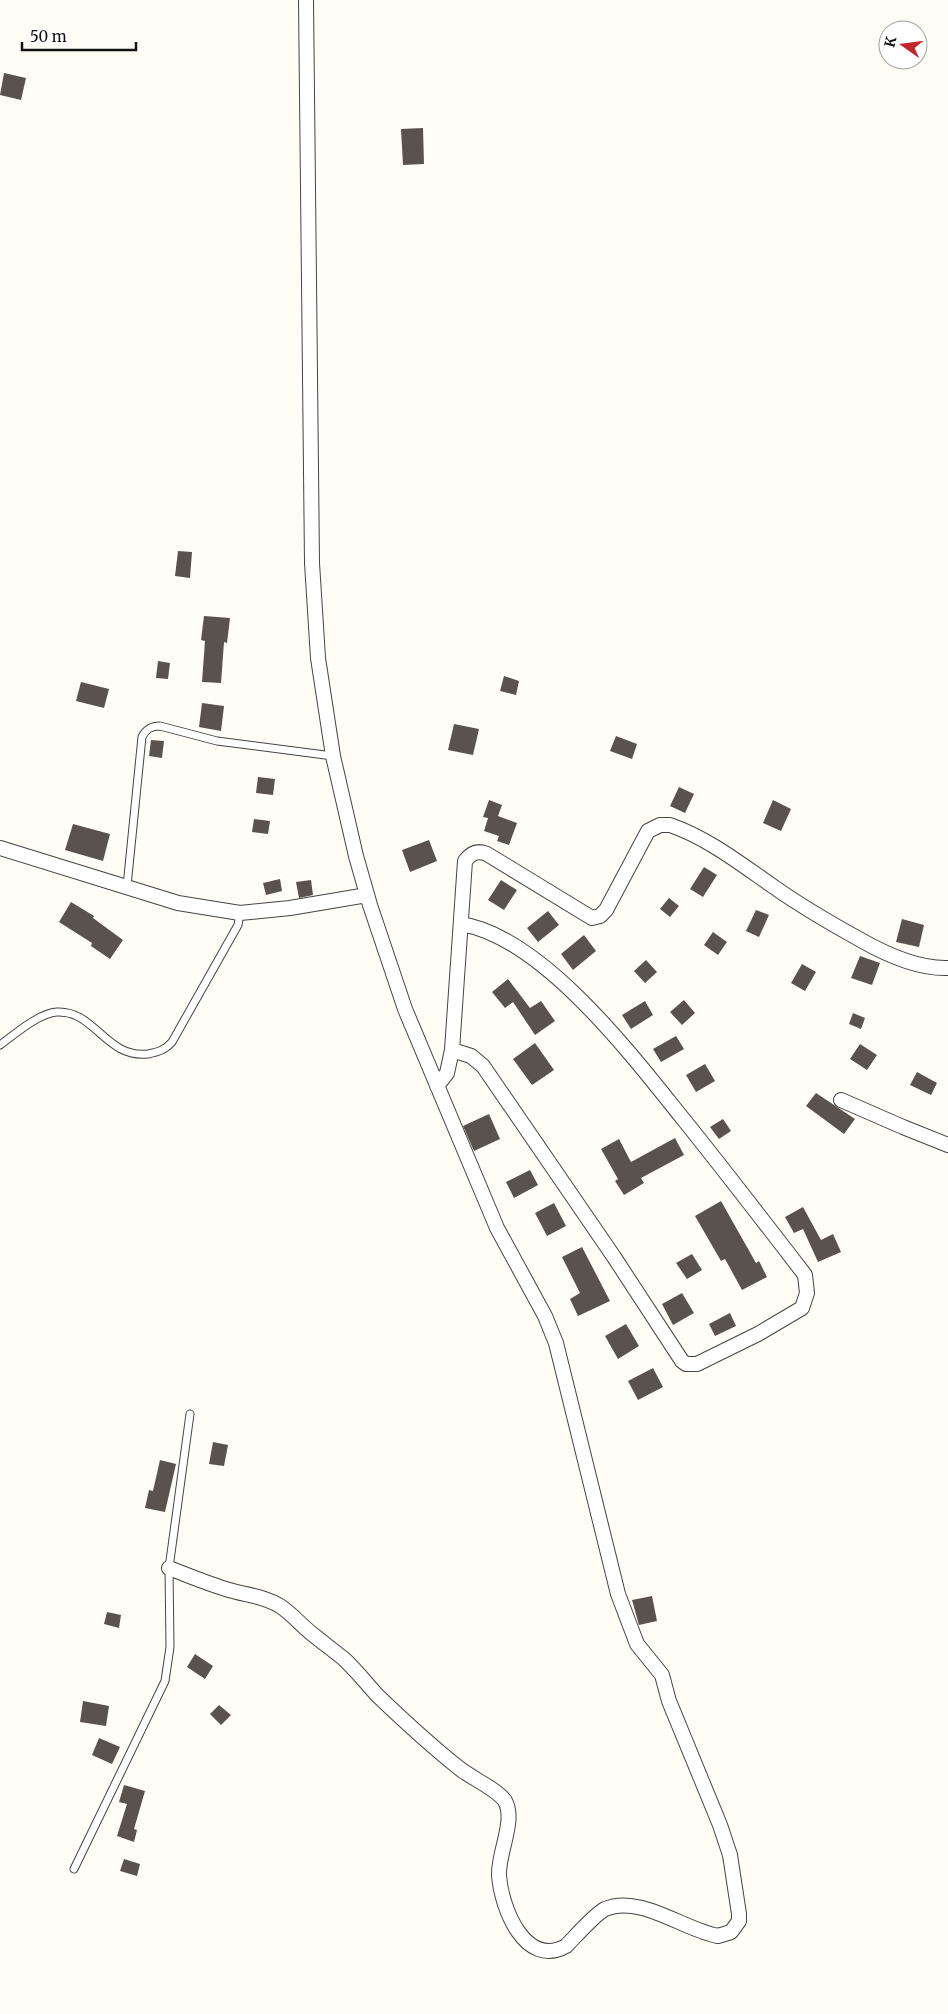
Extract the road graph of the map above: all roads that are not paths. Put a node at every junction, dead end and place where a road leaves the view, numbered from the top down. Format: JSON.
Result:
{"nodes":[{"id":1,"x":306,"y":0,"type":"edge"},
{"id":2,"x":333,"y":756,"type":"junction"},
{"id":3,"x":0,"y":848,"type":"edge"},
{"id":4,"x":126,"y":886,"type":"junction"},
{"id":5,"x":367,"y":895,"type":"junction"},
{"id":6,"x":240,"y":913,"type":"junction"},
{"id":7,"x":461,"y":924,"type":"junction"},
{"id":8,"x":948,"y":968,"type":"edge"},
{"id":9,"x":0,"y":1044,"type":"edge"},
{"id":10,"x":452,"y":1050,"type":"junction"},
{"id":11,"x":437,"y":1086,"type":"junction"},
{"id":12,"x":840,"y":1100,"type":"dead end"},
{"id":13,"x":948,"y":1145,"type":"edge"},
{"id":14,"x":190,"y":1414,"type":"dead end"},
{"id":15,"x":169,"y":1568,"type":"junction"},
{"id":16,"x":74,"y":1869,"type":"dead end"}],
"edges":[{"from":1,"to":2,"type":"street"},
{"from":2,"to":4,"type":"lane"},
{"from":2,"to":5,"type":"street"},
{"from":3,"to":4,"type":"street"},
{"from":4,"to":6,"type":"street"},
{"from":5,"to":6,"type":"street"},
{"from":5,"to":11,"type":"street"},
{"from":6,"to":9,"type":"lane"},
{"from":7,"to":8,"type":"street"},
{"from":7,"to":10,"type":"street"},
{"from":7,"to":10,"type":"street"},
{"from":10,"to":11,"type":"street"},
{"from":11,"to":15,"type":"street"},
{"from":12,"to":13,"type":"street"},
{"from":14,"to":15,"type":"lane"},
{"from":15,"to":16,"type":"lane"}]}
